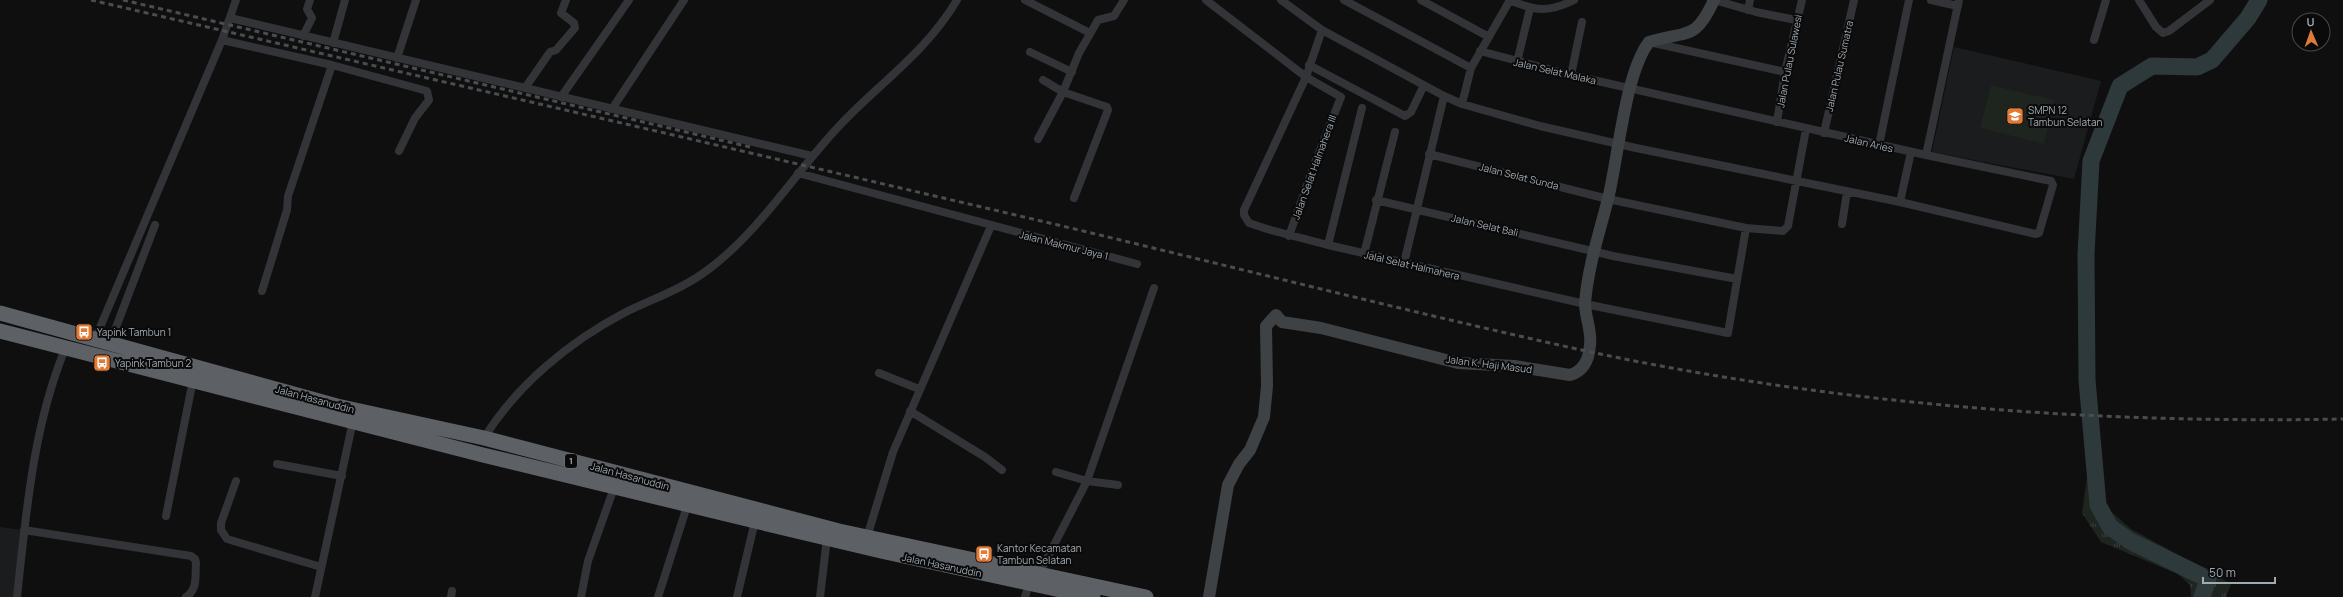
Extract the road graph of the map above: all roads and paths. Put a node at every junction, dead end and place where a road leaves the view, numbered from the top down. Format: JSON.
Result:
{"nodes":[{"id":1,"x":233,"y":0,"type":"edge"},
{"id":2,"x":310,"y":0,"type":"edge"},
{"id":3,"x":345,"y":0,"type":"edge"},
{"id":4,"x":416,"y":0,"type":"edge"},
{"id":5,"x":566,"y":0,"type":"edge"},
{"id":6,"x":630,"y":0,"type":"edge"},
{"id":7,"x":684,"y":0,"type":"edge"},
{"id":8,"x":957,"y":0,"type":"edge"},
{"id":9,"x":1025,"y":0,"type":"edge"},
{"id":10,"x":1124,"y":0,"type":"edge"},
{"id":11,"x":1206,"y":0,"type":"edge"},
{"id":12,"x":1281,"y":0,"type":"edge"},
{"id":13,"x":1344,"y":0,"type":"edge"},
{"id":14,"x":1421,"y":0,"type":"edge"},
{"id":15,"x":1510,"y":0,"type":"edge"},
{"id":16,"x":1574,"y":0,"type":"edge"},
{"id":17,"x":1714,"y":0,"type":"edge"},
{"id":18,"x":1750,"y":0,"type":"edge"},
{"id":19,"x":1802,"y":0,"type":"edge"},
{"id":20,"x":1854,"y":0,"type":"edge"},
{"id":21,"x":1909,"y":0,"type":"edge"},
{"id":22,"x":1931,"y":0,"type":"edge"},
{"id":23,"x":2106,"y":0,"type":"edge"},
{"id":24,"x":2139,"y":0,"type":"edge"},
{"id":25,"x":2210,"y":0,"type":"edge"},
{"id":26,"x":1958,"y":3,"type":"edge"},
{"id":27,"x":2200,"y":3,"type":"edge"},
{"id":28,"x":1530,"y":8,"type":"junction"},
{"id":29,"x":1748,"y":10,"type":"junction"},
{"id":30,"x":230,"y":18,"type":"junction"},
{"id":31,"x":1796,"y":20,"type":"junction"},
{"id":32,"x":1582,"y":22,"type":"dead end"},
{"id":33,"x":1322,"y":30,"type":"junction"},
{"id":34,"x":1090,"y":33,"type":"junction"},
{"id":35,"x":303,"y":36,"type":"junction"},
{"id":36,"x":1489,"y":37,"type":"junction"},
{"id":37,"x":222,"y":40,"type":"junction"},
{"id":38,"x":2094,"y":40,"type":"dead end"},
{"id":39,"x":1649,"y":42,"type":"junction"},
{"id":40,"x":333,"y":43,"type":"junction"},
{"id":41,"x":1480,"y":51,"type":"dead end"},
{"id":42,"x":1030,"y":52,"type":"dead end"},
{"id":43,"x":396,"y":58,"type":"junction"},
{"id":44,"x":1517,"y":62,"type":"junction"},
{"id":45,"x":332,"y":65,"type":"junction"},
{"id":46,"x":1309,"y":65,"type":"junction"},
{"id":47,"x":1470,"y":68,"type":"junction"},
{"id":48,"x":1072,"y":72,"type":"junction"},
{"id":49,"x":1785,"y":72,"type":"junction"},
{"id":50,"x":1571,"y":75,"type":"junction"},
{"id":51,"x":1306,"y":77,"type":"junction"},
{"id":52,"x":1043,"y":80,"type":"dead end"},
{"id":53,"x":1424,"y":85,"type":"junction"},
{"id":54,"x":525,"y":88,"type":"junction"},
{"id":55,"x":1631,"y":89,"type":"junction"},
{"id":56,"x":1063,"y":92,"type":"junction"},
{"id":57,"x":1444,"y":96,"type":"junction"},
{"id":58,"x":561,"y":97,"type":"junction"},
{"id":59,"x":1462,"y":104,"type":"junction"},
{"id":60,"x":1362,"y":108,"type":"dead end"},
{"id":61,"x":612,"y":109,"type":"junction"},
{"id":62,"x":1777,"y":122,"type":"junction"},
{"id":63,"x":1806,"y":129,"type":"junction"},
{"id":64,"x":1395,"y":132,"type":"dead end"},
{"id":65,"x":1824,"y":133,"type":"junction"},
{"id":66,"x":1038,"y":139,"type":"dead end"},
{"id":67,"x":1619,"y":144,"type":"junction"},
{"id":68,"x":1879,"y":145,"type":"junction"},
{"id":69,"x":399,"y":151,"type":"dead end"},
{"id":70,"x":1911,"y":152,"type":"junction"},
{"id":71,"x":1429,"y":154,"type":"junction"},
{"id":72,"x":1926,"y":155,"type":"junction"},
{"id":73,"x":812,"y":156,"type":"junction"},
{"id":74,"x":798,"y":174,"type":"junction"},
{"id":75,"x":1796,"y":180,"type":"junction"},
{"id":76,"x":1847,"y":192,"type":"junction"},
{"id":77,"x":1074,"y":198,"type":"dead end"},
{"id":78,"x":1608,"y":199,"type":"junction"},
{"id":79,"x":1376,"y":200,"type":"junction"},
{"id":80,"x":1900,"y":202,"type":"junction"},
{"id":81,"x":1417,"y":209,"type":"junction"},
{"id":82,"x":1842,"y":224,"type":"dead end"},
{"id":83,"x":155,"y":225,"type":"dead end"},
{"id":84,"x":991,"y":226,"type":"junction"},
{"id":85,"x":1746,"y":228,"type":"junction"},
{"id":86,"x":1289,"y":236,"type":"junction"},
{"id":87,"x":1328,"y":246,"type":"junction"},
{"id":88,"x":1594,"y":251,"type":"junction"},
{"id":89,"x":1364,"y":254,"type":"junction"},
{"id":90,"x":1404,"y":263,"type":"junction"},
{"id":91,"x":1137,"y":264,"type":"dead end"},
{"id":92,"x":1737,"y":279,"type":"junction"},
{"id":93,"x":1154,"y":288,"type":"dead end"},
{"id":94,"x":262,"y":291,"type":"dead end"},
{"id":95,"x":1585,"y":304,"type":"junction"},
{"id":96,"x":0,"y":313,"type":"edge"},
{"id":97,"x":0,"y":332,"type":"edge"},
{"id":98,"x":102,"y":341,"type":"junction"},
{"id":99,"x":65,"y":349,"type":"junction"},
{"id":100,"x":879,"y":373,"type":"dead end"},
{"id":101,"x":193,"y":380,"type":"junction"},
{"id":102,"x":919,"y":389,"type":"junction"},
{"id":103,"x":910,"y":411,"type":"junction"},
{"id":104,"x":353,"y":421,"type":"junction"},
{"id":105,"x":484,"y":438,"type":"junction"},
{"id":106,"x":277,"y":464,"type":"dead end"},
{"id":107,"x":1002,"y":470,"type":"dead end"},
{"id":108,"x":1056,"y":472,"type":"dead end"},
{"id":109,"x":342,"y":476,"type":"junction"},
{"id":110,"x":236,"y":480,"type":"dead end"},
{"id":111,"x":1087,"y":481,"type":"junction"},
{"id":112,"x":614,"y":485,"type":"junction"},
{"id":113,"x":1118,"y":485,"type":"dead end"},
{"id":114,"x":688,"y":503,"type":"junction"},
{"id":115,"x":166,"y":516,"type":"dead end"},
{"id":116,"x":755,"y":521,"type":"junction"},
{"id":117,"x":24,"y":530,"type":"junction"},
{"id":118,"x":867,"y":537,"type":"junction"},
{"id":119,"x":827,"y":538,"type":"junction"},
{"id":120,"x":322,"y":567,"type":"junction"},
{"id":121,"x":1031,"y":585,"type":"edge"},
{"id":122,"x":17,"y":597,"type":"edge"},
{"id":123,"x":186,"y":597,"type":"edge"},
{"id":124,"x":315,"y":597,"type":"edge"},
{"id":125,"x":581,"y":597,"type":"edge"},
{"id":126,"x":658,"y":597,"type":"edge"},
{"id":127,"x":737,"y":597,"type":"edge"},
{"id":128,"x":820,"y":597,"type":"edge"},
{"id":129,"x":1094,"y":597,"type":"edge"},
{"id":130,"x":1146,"y":597,"type":"edge"},
{"id":131,"x":1209,"y":597,"type":"edge"}],
"edges":[{"from":1,"to":30,"type":"street"},
{"from":2,"to":35,"type":"street"},
{"from":3,"to":40,"type":"street"},
{"from":4,"to":43,"type":"street"},
{"from":5,"to":54,"type":"street"},
{"from":6,"to":58,"type":"street"},
{"from":7,"to":61,"type":"street"},
{"from":8,"to":73,"type":"street"},
{"from":9,"to":34,"type":"street"},
{"from":10,"to":34,"type":"street"},
{"from":11,"to":51,"type":"street"},
{"from":12,"to":33,"type":"street"},
{"from":13,"to":47,"type":"street"},
{"from":14,"to":36,"type":"street"},
{"from":15,"to":28,"type":"street"},
{"from":15,"to":36,"type":"street"},
{"from":16,"to":28,"type":"street"},
{"from":17,"to":29,"type":"street"},
{"from":17,"to":39,"type":"street"},
{"from":18,"to":29,"type":"street"},
{"from":19,"to":31,"type":"street","name":"Jalan Pulau Sulawesi"},
{"from":20,"to":65,"type":"street","name":"Jalan Pulau Sumatra"},
{"from":21,"to":68,"type":"street"},
{"from":22,"to":26,"type":"street"},
{"from":23,"to":38,"type":"street"},
{"from":24,"to":27,"type":"street"},
{"from":25,"to":27,"type":"street"},
{"from":26,"to":72,"type":"street"},
{"from":28,"to":44,"type":"street"},
{"from":29,"to":31,"type":"street"},
{"from":30,"to":35,"type":"street"},
{"from":30,"to":37,"type":"street"},
{"from":31,"to":49,"type":"street","name":"Jalan Pulau Sulawesi"},
{"from":32,"to":50,"type":"street"},
{"from":33,"to":46,"type":"street"},
{"from":33,"to":53,"type":"street"},
{"from":34,"to":48,"type":"street"},
{"from":35,"to":40,"type":"street"},
{"from":36,"to":47,"type":"street"},
{"from":37,"to":45,"type":"street"},
{"from":37,"to":98,"type":"street"},
{"from":39,"to":49,"type":"street"},
{"from":39,"to":55,"type":"street","name":"Jalan K. Haji Masud"},
{"from":40,"to":43,"type":"street"},
{"from":41,"to":44,"type":"street","name":"Jalan Selat Malaka"},
{"from":42,"to":48,"type":"street"},
{"from":43,"to":54,"type":"street"},
{"from":44,"to":50,"type":"street","name":"Jalan Selat Malaka"},
{"from":45,"to":69,"type":"street"},
{"from":45,"to":94,"type":"street"},
{"from":46,"to":51,"type":"street"},
{"from":46,"to":53,"type":"street"},
{"from":47,"to":59,"type":"street"},
{"from":48,"to":56,"type":"street"},
{"from":49,"to":62,"type":"street","name":"Jalan Pulau Sulawesi"},
{"from":50,"to":55,"type":"street","name":"Jalan Selat Malaka"},
{"from":51,"to":86,"type":"street","name":"Jalan Selat Halmahera III"},
{"from":51,"to":86,"type":"street","name":"Jalal Selat Halmahera"},
{"from":52,"to":56,"type":"street"},
{"from":53,"to":57,"type":"street"},
{"from":54,"to":58,"type":"street"},
{"from":55,"to":62,"type":"street","name":"Jalan Aries"},
{"from":55,"to":67,"type":"street","name":"Jalan K. Haji Masud"},
{"from":56,"to":66,"type":"street"},
{"from":56,"to":77,"type":"street"},
{"from":57,"to":59,"type":"street"},
{"from":57,"to":71,"type":"street"},
{"from":58,"to":61,"type":"street"},
{"from":59,"to":67,"type":"street"},
{"from":60,"to":87,"type":"street"},
{"from":61,"to":73,"type":"street"},
{"from":62,"to":63,"type":"street","name":"Jalan Aries"},
{"from":63,"to":65,"type":"street","name":"Jalan Aries"},
{"from":63,"to":75,"type":"street"},
{"from":64,"to":79,"type":"street"},
{"from":65,"to":68,"type":"street","name":"Jalan Aries"},
{"from":67,"to":75,"type":"street"},
{"from":67,"to":78,"type":"street","name":"Jalan K. Haji Masud"},
{"from":68,"to":70,"type":"street","name":"Jalan Aries"},
{"from":70,"to":72,"type":"street","name":"Jalan Aries"},
{"from":70,"to":80,"type":"street"},
{"from":71,"to":78,"type":"street","name":"Jalan Selat Sunda"},
{"from":71,"to":81,"type":"street"},
{"from":72,"to":80,"type":"street","name":"Jalan Aries"},
{"from":73,"to":74,"type":"street"},
{"from":74,"to":84,"type":"street","name":"Jalan Makmur Jaya 1"},
{"from":74,"to":105,"type":"street"},
{"from":75,"to":76,"type":"street"},
{"from":75,"to":85,"type":"street","name":"Jalan Selat Sunda"},
{"from":76,"to":80,"type":"street"},
{"from":76,"to":82,"type":"street"},
{"from":78,"to":85,"type":"street","name":"Jalan Selat Sunda"},
{"from":78,"to":88,"type":"street","name":"Jalan K. Haji Masud"},
{"from":79,"to":81,"type":"street","name":"Jalan Selat Bali"},
{"from":79,"to":89,"type":"street"},
{"from":81,"to":88,"type":"street","name":"Jalan Selat Bali"},
{"from":81,"to":90,"type":"street"},
{"from":83,"to":98,"type":"street"},
{"from":84,"to":91,"type":"street","name":"Jalan Makmur Jaya 1"},
{"from":84,"to":102,"type":"street"},
{"from":85,"to":92,"type":"street"},
{"from":86,"to":87,"type":"street","name":"Jalal Selat Halmahera"},
{"from":87,"to":89,"type":"street","name":"Jalal Selat Halmahera"},
{"from":88,"to":92,"type":"street","name":"Jalan Selat Bali"},
{"from":88,"to":95,"type":"street","name":"Jalan K. Haji Masud"},
{"from":89,"to":90,"type":"street","name":"Jalal Selat Halmahera"},
{"from":90,"to":95,"type":"street","name":"Jalal Selat Halmahera"},
{"from":92,"to":95,"type":"street","name":"Jalal Selat Halmahera"},
{"from":93,"to":111,"type":"street"},
{"from":95,"to":131,"type":"street","name":"Jalan K. Haji Masud"},
{"from":96,"to":98,"type":"highway","name":"Jalan Hasanuddin","number":"1"},
{"from":97,"to":99,"type":"highway","name":"Jalan Hasanuddin","number":"1"},
{"from":98,"to":105,"type":"highway","name":"Jalan Hasanuddin","number":"1"},
{"from":99,"to":101,"type":"highway","name":"Jalan Hasanuddin","number":"1"},
{"from":99,"to":117,"type":"street"},
{"from":100,"to":102,"type":"street"},
{"from":101,"to":104,"type":"highway","name":"Jalan Hasanuddin","number":"1"},
{"from":101,"to":115,"type":"street"},
{"from":102,"to":103,"type":"street"},
{"from":103,"to":107,"type":"street"},
{"from":103,"to":118,"type":"street"},
{"from":104,"to":109,"type":"street"},
{"from":104,"to":112,"type":"highway","name":"Jalan Hasanuddin","number":"1"},
{"from":105,"to":118,"type":"highway","name":"Jalan Hasanuddin","number":"1"},
{"from":106,"to":109,"type":"street"},
{"from":108,"to":111,"type":"street"},
{"from":109,"to":120,"type":"street"},
{"from":110,"to":120,"type":"street"},
{"from":111,"to":113,"type":"street"},
{"from":111,"to":121,"type":"street"},
{"from":112,"to":114,"type":"highway","name":"Jalan Hasanuddin","number":"1"},
{"from":112,"to":125,"type":"street"},
{"from":114,"to":116,"type":"highway","name":"Jalan Hasanuddin","number":"1"},
{"from":114,"to":126,"type":"street"},
{"from":116,"to":119,"type":"highway","name":"Jalan Hasanuddin","number":"1"},
{"from":116,"to":127,"type":"street"},
{"from":117,"to":122,"type":"street"},
{"from":117,"to":123,"type":"street"},
{"from":118,"to":121,"type":"highway","name":"Jalan Hasanuddin","number":"1"},
{"from":119,"to":121,"type":"highway","name":"Jalan Hasanuddin","number":"1"},
{"from":119,"to":128,"type":"street"},
{"from":120,"to":124,"type":"street"},
{"from":121,"to":129,"type":"highway","name":"Jalan Hasanuddin","number":"1"},
{"from":121,"to":130,"type":"highway","name":"Jalan Hasanuddin","number":"1"}]}
